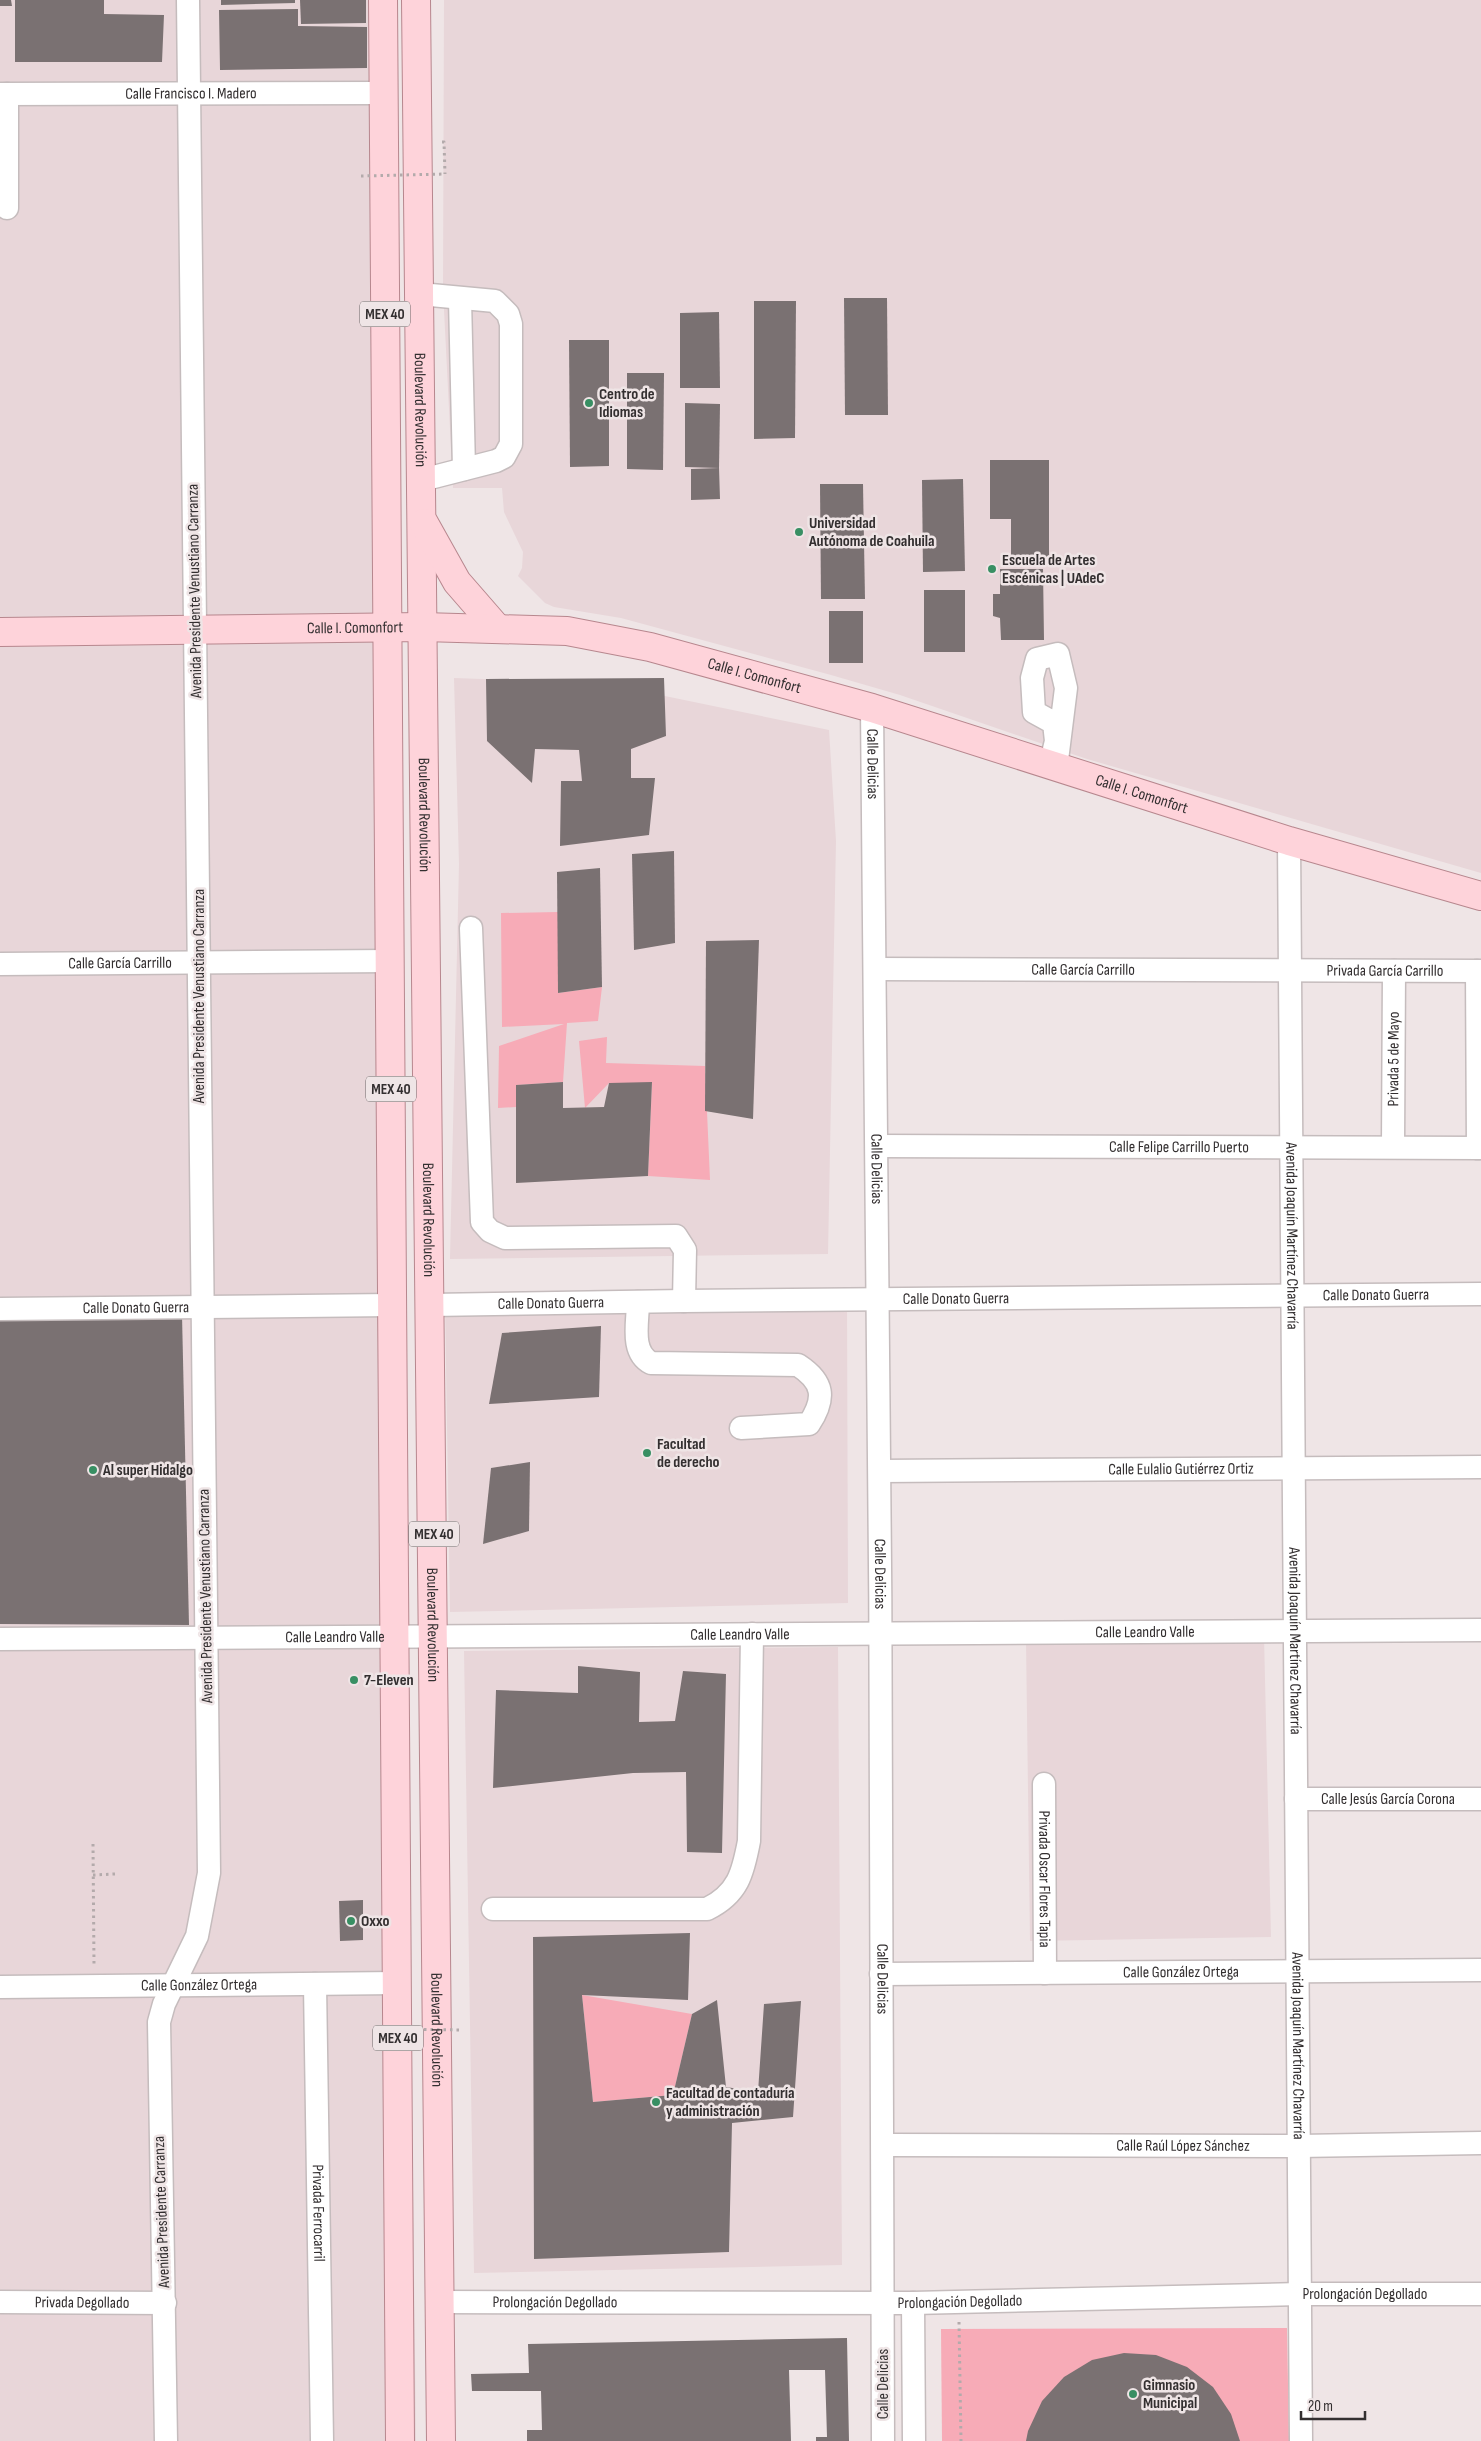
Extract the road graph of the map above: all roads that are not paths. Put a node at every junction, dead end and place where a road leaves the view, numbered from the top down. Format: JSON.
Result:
{"nodes":[{"id":1,"x":188,"y":0,"type":"edge"},
{"id":2,"x":383,"y":0,"type":"edge"},
{"id":3,"x":416,"y":0,"type":"edge"},
{"id":4,"x":384,"y":93,"type":"junction"},
{"id":5,"x":4,"y":94,"type":"edge"},
{"id":6,"x":189,"y":94,"type":"junction"},
{"id":7,"x":7,"y":208,"type":"dead end"},
{"id":8,"x":420,"y":294,"type":"junction"},
{"id":9,"x":460,"y":299,"type":"junction"},
{"id":10,"x":464,"y":469,"type":"junction"},
{"id":11,"x":422,"y":480,"type":"junction"},
{"id":12,"x":422,"y":520,"type":"junction"},
{"id":13,"x":423,"y":627,"type":"junction"},
{"id":14,"x":387,"y":628,"type":"junction"},
{"id":15,"x":497,"y":628,"type":"junction"},
{"id":16,"x":196,"y":630,"type":"junction"},
{"id":17,"x":0,"y":632,"type":"edge"},
{"id":18,"x":872,"y":708,"type":"junction"},
{"id":19,"x":1289,"y":841,"type":"junction"},
{"id":20,"x":1481,"y":896,"type":"edge"},
{"id":21,"x":471,"y":928,"type":"dead end"},
{"id":22,"x":390,"y":961,"type":"junction"},
{"id":23,"x":199,"y":962,"type":"junction"},
{"id":24,"x":0,"y":964,"type":"edge"},
{"id":25,"x":875,"y":969,"type":"junction"},
{"id":26,"x":1290,"y":970,"type":"junction"},
{"id":27,"x":1394,"y":971,"type":"junction"},
{"id":28,"x":1479,"y":971,"type":"edge"},
{"id":29,"x":877,"y":1146,"type":"junction"},
{"id":30,"x":1292,"y":1146,"type":"junction"},
{"id":31,"x":1393,"y":1147,"type":"junction"},
{"id":32,"x":1480,"y":1148,"type":"edge"},
{"id":33,"x":1481,"y":1294,"type":"edge"},
{"id":34,"x":1293,"y":1296,"type":"junction"},
{"id":35,"x":684,"y":1300,"type":"junction"},
{"id":36,"x":879,"y":1300,"type":"junction"},
{"id":37,"x":638,"y":1302,"type":"junction"},
{"id":38,"x":392,"y":1305,"type":"junction"},
{"id":39,"x":431,"y":1305,"type":"junction"},
{"id":40,"x":201,"y":1307,"type":"junction"},
{"id":41,"x":0,"y":1309,"type":"edge"},
{"id":42,"x":741,"y":1428,"type":"dead end"},
{"id":43,"x":1481,"y":1467,"type":"edge"},
{"id":44,"x":1294,"y":1468,"type":"junction"},
{"id":45,"x":881,"y":1471,"type":"junction"},
{"id":46,"x":1481,"y":1630,"type":"edge"},
{"id":47,"x":1295,"y":1631,"type":"junction"},
{"id":48,"x":752,"y":1634,"type":"junction"},
{"id":49,"x":879,"y":1634,"type":"junction"},
{"id":50,"x":395,"y":1636,"type":"junction"},
{"id":51,"x":435,"y":1636,"type":"junction"},
{"id":52,"x":206,"y":1637,"type":"junction"},
{"id":53,"x":0,"y":1639,"type":"edge"},
{"id":54,"x":1044,"y":1784,"type":"dead end"},
{"id":55,"x":1481,"y":1798,"type":"edge"},
{"id":56,"x":1296,"y":1799,"type":"junction"},
{"id":57,"x":493,"y":1910,"type":"dead end"},
{"id":58,"x":1481,"y":1970,"type":"edge"},
{"id":59,"x":1297,"y":1972,"type":"junction"},
{"id":60,"x":1045,"y":1973,"type":"junction"},
{"id":61,"x":881,"y":1974,"type":"junction"},
{"id":62,"x":397,"y":1983,"type":"junction"},
{"id":63,"x":315,"y":1984,"type":"junction"},
{"id":64,"x":172,"y":1985,"type":"junction"},
{"id":65,"x":0,"y":1987,"type":"edge"},
{"id":66,"x":1481,"y":2143,"type":"edge"},
{"id":67,"x":884,"y":2145,"type":"junction"},
{"id":68,"x":1299,"y":2146,"type":"junction"},
{"id":69,"x":1300,"y":2294,"type":"junction"},
{"id":70,"x":1481,"y":2294,"type":"edge"},
{"id":71,"x":0,"y":2302,"type":"edge"},
{"id":72,"x":440,"y":2302,"type":"junction"},
{"id":73,"x":914,"y":2302,"type":"junction"},
{"id":74,"x":165,"y":2303,"type":"junction"},
{"id":75,"x":883,"y":2303,"type":"junction"},
{"id":76,"x":166,"y":2441,"type":"edge"},
{"id":77,"x":322,"y":2441,"type":"edge"},
{"id":78,"x":400,"y":2441,"type":"edge"},
{"id":79,"x":442,"y":2441,"type":"edge"},
{"id":80,"x":883,"y":2441,"type":"edge"},
{"id":81,"x":914,"y":2441,"type":"edge"},
{"id":82,"x":1301,"y":2441,"type":"edge"}],
"edges":[{"from":1,"to":6,"type":"street","name":"Avenida Presidente Venustiano Carranza"},
{"from":2,"to":4,"type":"main road","number":"MEX 40"},
{"from":3,"to":8,"type":"main road","name":"Boulevard Revolución","number":"MEX 40"},
{"from":4,"to":6,"type":"street","name":"Calle Francisco I. Madero"},
{"from":4,"to":14,"type":"main road","number":"MEX 40"},
{"from":5,"to":6,"type":"street","name":"Calle Francisco I. Madero"},
{"from":5,"to":7,"type":"street"},
{"from":6,"to":16,"type":"street","name":"Avenida Presidente Venustiano Carranza"},
{"from":8,"to":9,"type":"street"},
{"from":8,"to":11,"type":"main road","name":"Boulevard Revolución","number":"MEX 40"},
{"from":9,"to":10,"type":"street"},
{"from":9,"to":10,"type":"street"},
{"from":10,"to":11,"type":"street"},
{"from":11,"to":12,"type":"main road","name":"Boulevard Revolución","number":"MEX 40"},
{"from":12,"to":13,"type":"main road","name":"Boulevard Revolución","number":"MEX 40"},
{"from":12,"to":15,"type":"main road"},
{"from":13,"to":14,"type":"main road","name":"Calle I. Comonfort"},
{"from":13,"to":15,"type":"main road","name":"Calle I. Comonfort"},
{"from":13,"to":39,"type":"main road","name":"Boulevard Revolución","number":"MEX 40"},
{"from":14,"to":16,"type":"main road","name":"Calle I. Comonfort"},
{"from":14,"to":22,"type":"main road","number":"MEX 40"},
{"from":15,"to":18,"type":"main road","name":"Calle I. Comonfort"},
{"from":16,"to":17,"type":"main road","name":"Calle I. Comonfort"},
{"from":16,"to":23,"type":"street","name":"Avenida Presidente Venustiano Carranza"},
{"from":18,"to":19,"type":"main road","name":"Calle I. Comonfort"},
{"from":18,"to":25,"type":"street","name":"Calle Delicias"},
{"from":19,"to":20,"type":"main road","name":"Calle I. Comonfort"},
{"from":19,"to":26,"type":"street","name":"Avenida Joaquín Martínez Chavarría"},
{"from":21,"to":35,"type":"street"},
{"from":22,"to":23,"type":"street","name":"Calle García Carrillo"},
{"from":22,"to":38,"type":"main road","number":"MEX 40"},
{"from":23,"to":24,"type":"street","name":"Calle García Carrillo"},
{"from":23,"to":40,"type":"street","name":"Avenida Presidente Venustiano Carranza"},
{"from":25,"to":26,"type":"street","name":"Calle García Carrillo"},
{"from":25,"to":29,"type":"street","name":"Calle Delicias"},
{"from":26,"to":27,"type":"street","name":"Privada García Carrillo"},
{"from":26,"to":30,"type":"street","name":"Avenida Joaquín Martínez Chavarría"},
{"from":27,"to":28,"type":"street","name":"Privada García Carrillo"},
{"from":27,"to":31,"type":"street","name":"Privada 5 de Mayo"},
{"from":28,"to":32,"type":"street"},
{"from":29,"to":30,"type":"street","name":"Calle Felipe Carrillo Puerto"},
{"from":29,"to":36,"type":"street","name":"Calle Delicias"},
{"from":30,"to":31,"type":"street","name":"Calle Felipe Carrillo Puerto"},
{"from":30,"to":34,"type":"street","name":"Avenida Joaquín Martínez Chavarría"},
{"from":31,"to":32,"type":"street","name":"Calle Felipe Carrillo Puerto"},
{"from":33,"to":34,"type":"street","name":"Calle Donato Guerra"},
{"from":34,"to":36,"type":"street","name":"Calle Donato Guerra"},
{"from":34,"to":44,"type":"street","name":"Avenida Joaquín Martínez Chavarría"},
{"from":35,"to":36,"type":"street","name":"Calle Donato Guerra"},
{"from":35,"to":37,"type":"street","name":"Calle Donato Guerra"},
{"from":36,"to":45,"type":"street","name":"Calle Delicias"},
{"from":37,"to":39,"type":"street","name":"Calle Donato Guerra"},
{"from":37,"to":42,"type":"street"},
{"from":38,"to":40,"type":"street","name":"Calle Donato Guerra"},
{"from":38,"to":50,"type":"main road","number":"MEX 40"},
{"from":39,"to":51,"type":"main road","name":"Boulevard Revolución","number":"MEX 40"},
{"from":40,"to":41,"type":"street","name":"Calle Donato Guerra"},
{"from":40,"to":52,"type":"street","name":"Avenida Presidente Venustiano Carranza"},
{"from":43,"to":44,"type":"street","name":"Calle Eulalio Gutiérrez Ortiz"},
{"from":44,"to":45,"type":"street","name":"Calle Eulalio Gutiérrez Ortiz"},
{"from":44,"to":47,"type":"street","name":"Avenida Joaquín Martínez Chavarría"},
{"from":45,"to":49,"type":"street","name":"Calle Delicias"},
{"from":46,"to":47,"type":"street","name":"Calle Leandro Valle"},
{"from":47,"to":49,"type":"street","name":"Calle Leandro Valle"},
{"from":47,"to":56,"type":"street","name":"Avenida Joaquín Martínez Chavarría"},
{"from":48,"to":49,"type":"street","name":"Calle Leandro Valle"},
{"from":48,"to":51,"type":"street","name":"Calle Leandro Valle"},
{"from":48,"to":57,"type":"street"},
{"from":49,"to":61,"type":"street","name":"Calle Delicias"},
{"from":50,"to":51,"type":"street","name":"Calle Leandro Valle"},
{"from":50,"to":52,"type":"street","name":"Calle Leandro Valle"},
{"from":50,"to":62,"type":"main road","number":"MEX 40"},
{"from":51,"to":72,"type":"main road","name":"Boulevard Revolución","number":"MEX 40"},
{"from":52,"to":53,"type":"street","name":"Calle Leandro Valle"},
{"from":52,"to":64,"type":"street","name":"Avenida Presidente Venustiano Carranza"},
{"from":54,"to":60,"type":"street","name":"Privada Oscar Flores Tapia"},
{"from":55,"to":56,"type":"street","name":"Calle Jesús García Corona"},
{"from":56,"to":59,"type":"street","name":"Avenida Joaquín Martínez Chavarría"},
{"from":58,"to":59,"type":"street","name":"Calle González Ortega"},
{"from":59,"to":60,"type":"street","name":"Calle González Ortega"},
{"from":59,"to":68,"type":"street","name":"Avenida Joaquín Martínez Chavarría"},
{"from":60,"to":61,"type":"street","name":"Calle González Ortega"},
{"from":61,"to":67,"type":"street","name":"Calle Delicias"},
{"from":62,"to":63,"type":"street","name":"Calle González Ortega"},
{"from":62,"to":78,"type":"main road","number":"MEX 40"},
{"from":63,"to":64,"type":"street","name":"Calle González Ortega"},
{"from":63,"to":77,"type":"street","name":"Privada Ferrocarril"},
{"from":64,"to":65,"type":"street","name":"Calle González Ortega"},
{"from":64,"to":74,"type":"street","name":"Avenida Presidente Carranza"},
{"from":66,"to":68,"type":"street","name":"Calle Raúl López Sánchez"},
{"from":67,"to":68,"type":"street","name":"Calle Raúl López Sánchez"},
{"from":67,"to":75,"type":"street","name":"Calle Delicias"},
{"from":68,"to":69,"type":"street","name":"Avenida Joaquín Martínez Chavarría"},
{"from":69,"to":70,"type":"street","name":"Prolongación Degollado"},
{"from":69,"to":73,"type":"street","name":"Prolongación Degollado"},
{"from":69,"to":82,"type":"street","name":"Avenida Joaquín Martínez Chavarría"},
{"from":71,"to":74,"type":"street","name":"Privada Degollado"},
{"from":72,"to":75,"type":"street","name":"Prolongación Degollado"},
{"from":72,"to":79,"type":"main road","name":"Boulevard Revolución","number":"MEX 40"},
{"from":73,"to":75,"type":"street","name":"Prolongación Degollado"},
{"from":73,"to":81,"type":"street"},
{"from":74,"to":76,"type":"street","name":"Avenida Presidente Carranza"},
{"from":75,"to":80,"type":"street","name":"Calle Delicias"}]}
